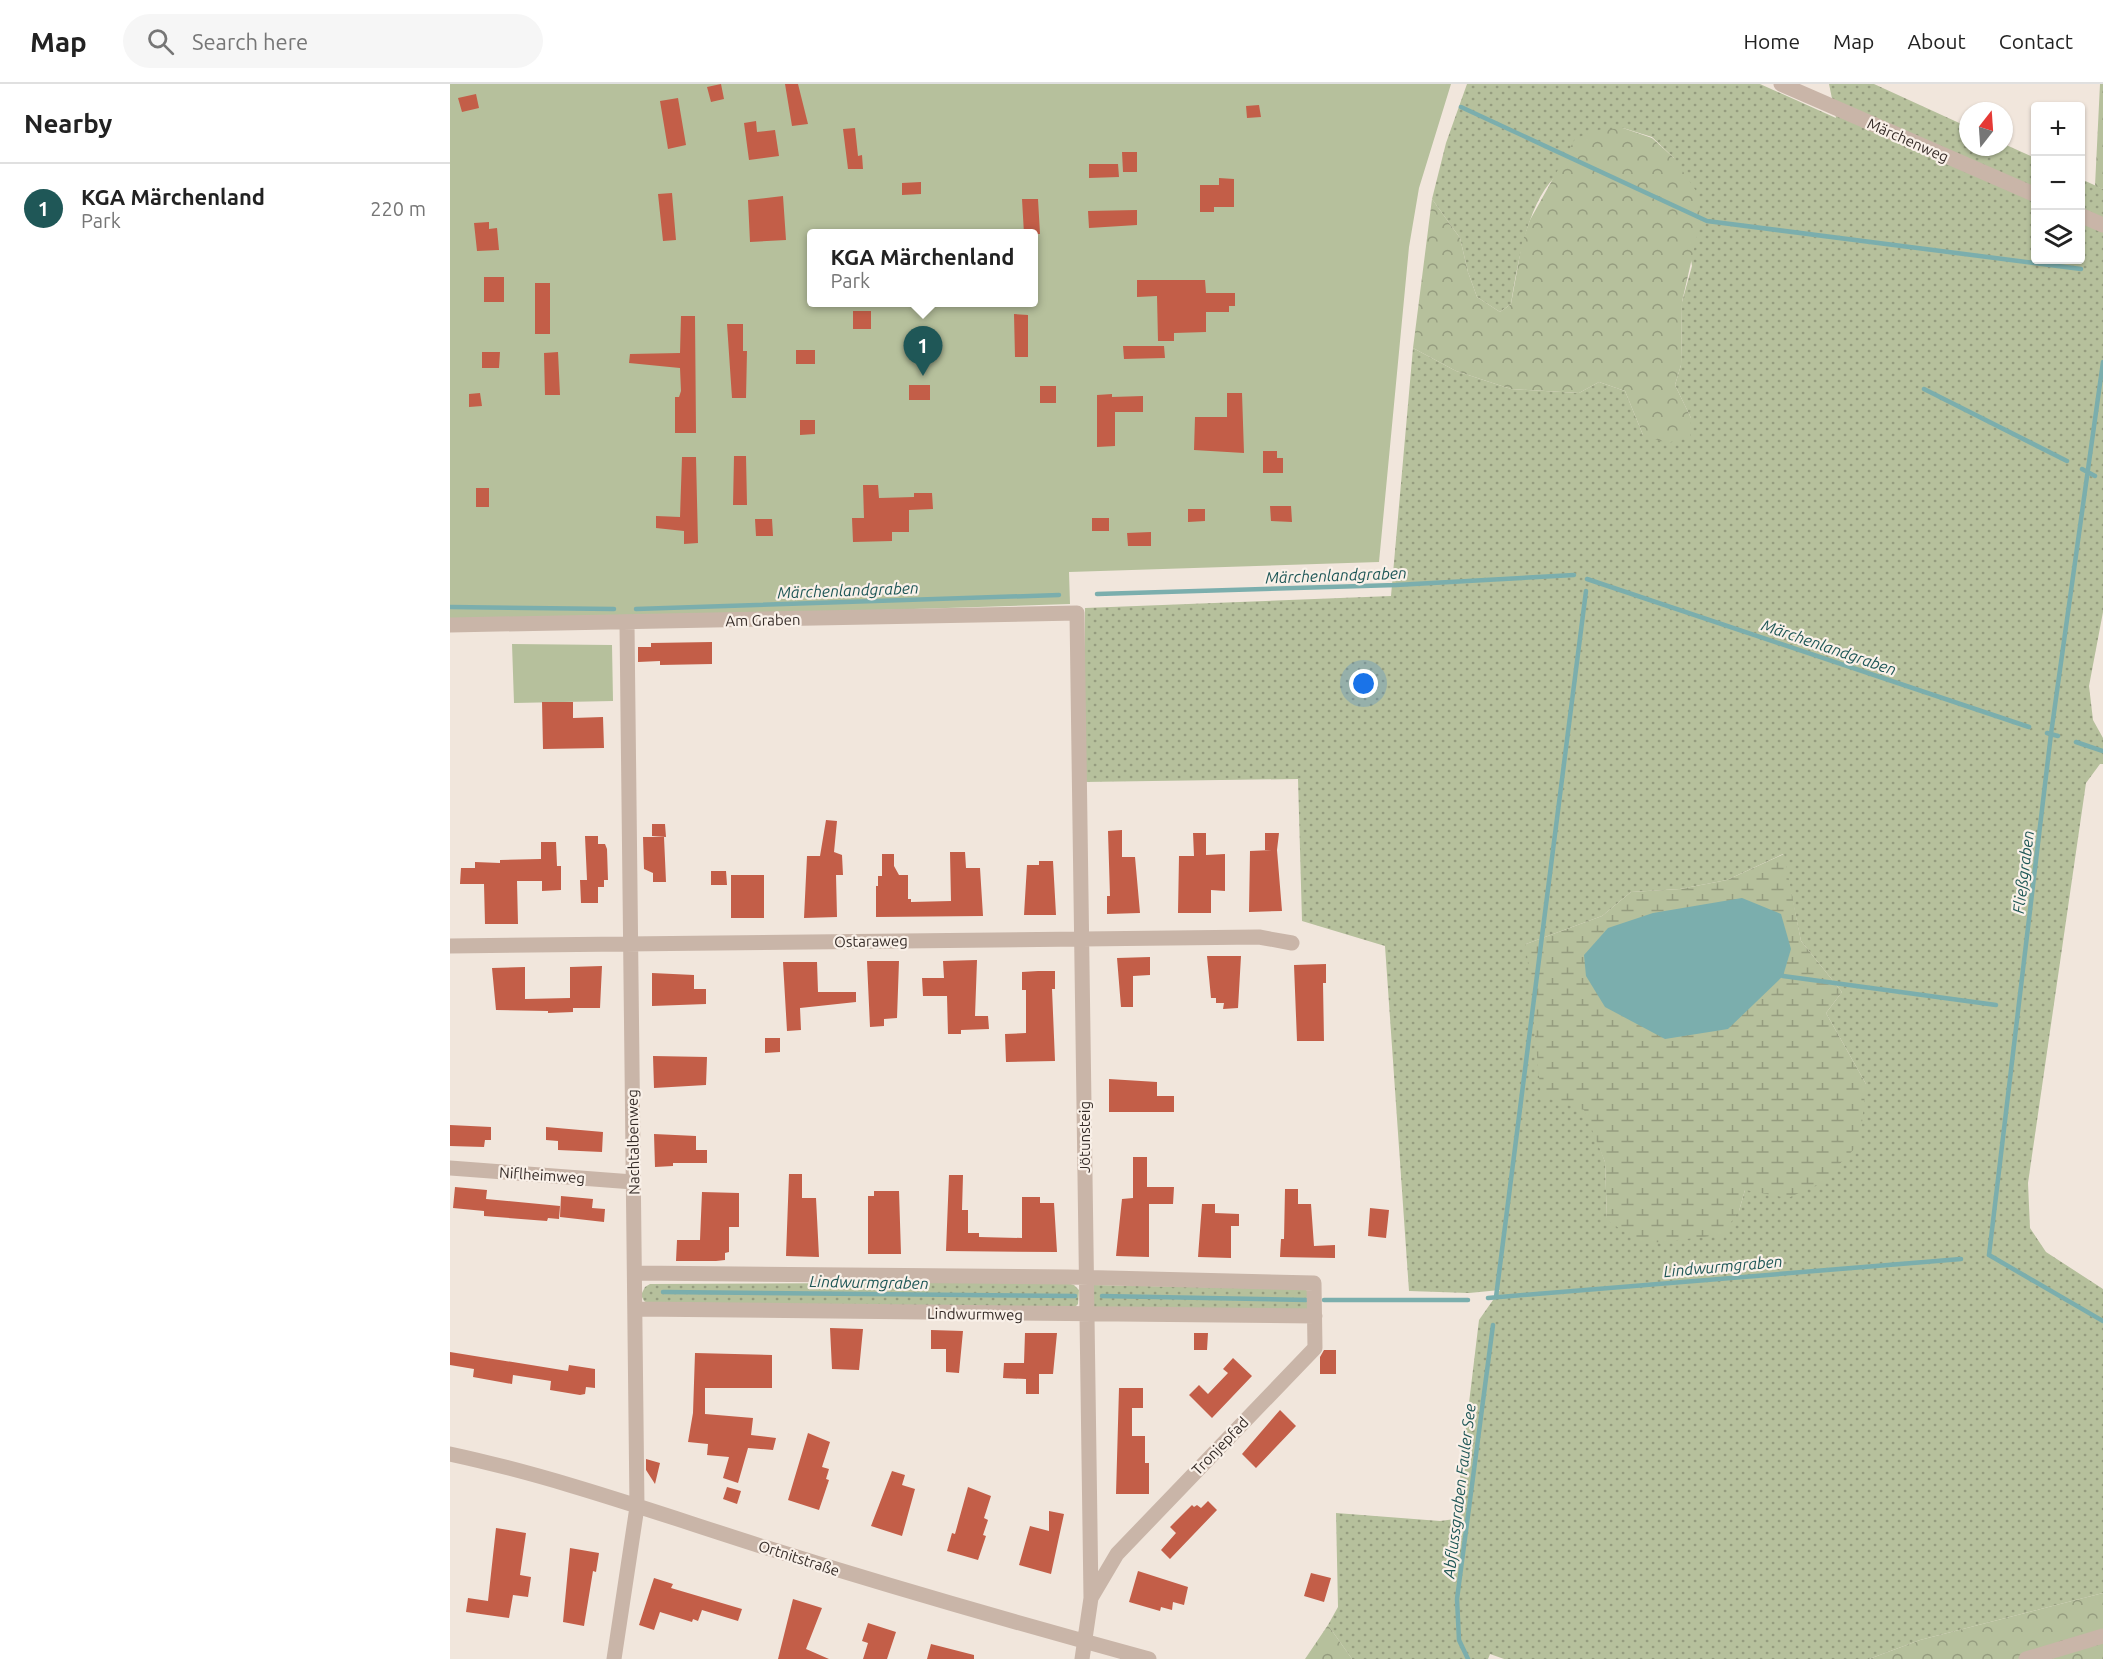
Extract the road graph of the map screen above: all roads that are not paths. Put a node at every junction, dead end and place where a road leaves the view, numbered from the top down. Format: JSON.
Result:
{"nodes":[{"id":1,"x":1781,"y":84,"type":"edge"},
{"id":2,"x":2031,"y":193,"type":"edge"},
{"id":3,"x":2085,"y":217,"type":"edge"},
{"id":4,"x":2103,"y":225,"type":"edge"},
{"id":5,"x":1077,"y":613,"type":"joint"},
{"id":6,"x":627,"y":624,"type":"junction"},
{"id":7,"x":450,"y":625,"type":"edge"},
{"id":8,"x":1083,"y":938,"type":"junction"},
{"id":9,"x":1292,"y":943,"type":"dead end"},
{"id":10,"x":629,"y":944,"type":"junction"},
{"id":11,"x":450,"y":946,"type":"edge"},
{"id":12,"x":450,"y":1168,"type":"edge"},
{"id":13,"x":633,"y":1182,"type":"junction"},
{"id":14,"x":636,"y":1273,"type":"junction"},
{"id":15,"x":1086,"y":1278,"type":"junction"},
{"id":16,"x":636,"y":1309,"type":"junction"},
{"id":17,"x":1085,"y":1315,"type":"junction"},
{"id":18,"x":1315,"y":1316,"type":"junction"},
{"id":19,"x":450,"y":1454,"type":"edge"},
{"id":20,"x":637,"y":1507,"type":"junction"},
{"id":21,"x":1091,"y":1598,"type":"junction"},
{"id":22,"x":2103,"y":1636,"type":"edge"},
{"id":23,"x":1086,"y":1642,"type":"junction"},
{"id":24,"x":614,"y":1659,"type":"edge"},
{"id":25,"x":1082,"y":1659,"type":"edge"},
{"id":26,"x":1149,"y":1659,"type":"edge"},
{"id":27,"x":2026,"y":1659,"type":"edge"}],
"edges":[{"from":1,"to":2,"type":"street","name":"Märchenweg"},
{"from":3,"to":4,"type":"street"},
{"from":5,"to":6,"type":"street","name":"Am Graben"},
{"from":5,"to":8,"type":"street","name":"Jötunsteig"},
{"from":6,"to":7,"type":"street","name":"Am Graben"},
{"from":6,"to":10,"type":"street","name":"Nachtalbenweg"},
{"from":8,"to":9,"type":"street","name":"Ostaraweg"},
{"from":8,"to":10,"type":"street","name":"Ostaraweg"},
{"from":8,"to":15,"type":"street","name":"Jötunsteig"},
{"from":10,"to":11,"type":"street","name":"Ostaraweg"},
{"from":10,"to":13,"type":"street","name":"Nachtalbenweg"},
{"from":12,"to":13,"type":"street","name":"Niflheimweg"},
{"from":13,"to":14,"type":"street","name":"Nachtalbenweg"},
{"from":14,"to":15,"type":"street"},
{"from":14,"to":16,"type":"street","name":"Nachtalbenweg"},
{"from":15,"to":17,"type":"street","name":"Jötunsteig"},
{"from":15,"to":18,"type":"street","name":"Tronjepfad"},
{"from":16,"to":17,"type":"street","name":"Lindwurmweg"},
{"from":16,"to":20,"type":"street","name":"Nachtalbenweg"},
{"from":17,"to":18,"type":"street","name":"Lindwurmweg"},
{"from":17,"to":21,"type":"street","name":"Jötunsteig"},
{"from":18,"to":21,"type":"street","name":"Tronjepfad"},
{"from":19,"to":20,"type":"street","name":"Ortnitstraße"},
{"from":20,"to":23,"type":"street","name":"Ortnitstraße"},
{"from":20,"to":24,"type":"street","name":"Nachtalbenweg"},
{"from":21,"to":23,"type":"street","name":"Jötunsteig"},
{"from":22,"to":27,"type":"street"},
{"from":23,"to":25,"type":"street","name":"Jötunsteig"},
{"from":23,"to":26,"type":"street","name":"Ortnitstraße"}]}
